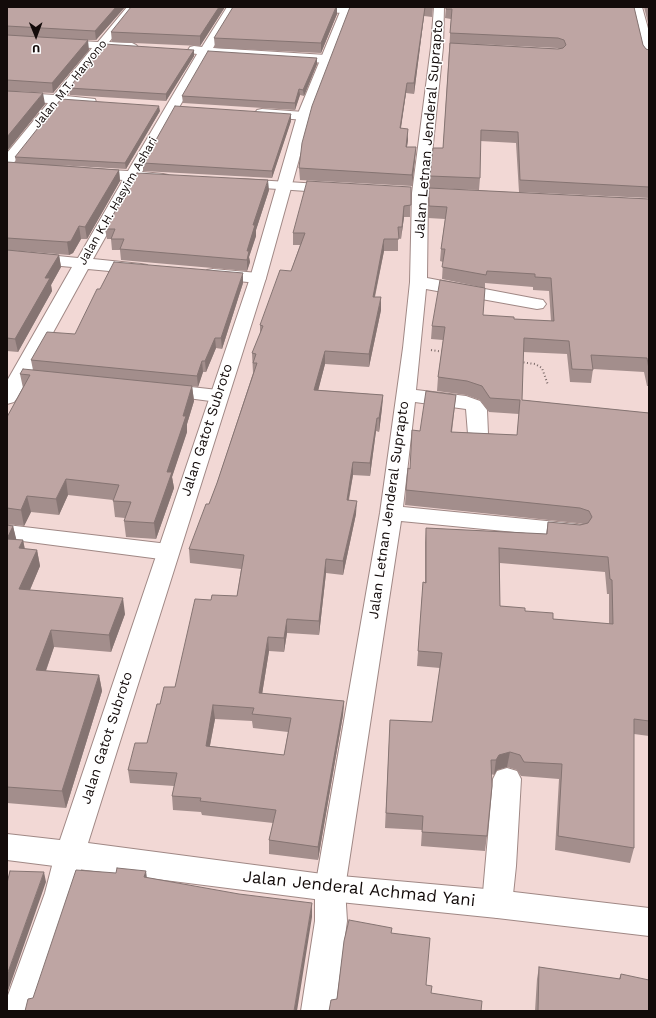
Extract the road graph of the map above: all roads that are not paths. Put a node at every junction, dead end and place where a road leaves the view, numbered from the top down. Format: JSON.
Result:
{"nodes":[{"id":1,"x":133,"y":7,"type":"edge"},
{"id":2,"x":232,"y":7,"type":"edge"},
{"id":3,"x":265,"y":7,"type":"edge"},
{"id":4,"x":439,"y":7,"type":"edge"},
{"id":5,"x":346,"y":9,"type":"edge"},
{"id":6,"x":641,"y":9,"type":"edge"},
{"id":7,"x":7,"y":40,"type":"edge"},
{"id":8,"x":100,"y":46,"type":"junction"},
{"id":9,"x":146,"y":48,"type":"edge"},
{"id":10,"x":184,"y":50,"type":"edge"},
{"id":11,"x":206,"y":51,"type":"junction"},
{"id":12,"x":649,"y":55,"type":"edge"},
{"id":13,"x":326,"y":59,"type":"junction"},
{"id":14,"x":7,"y":96,"type":"edge"},
{"id":15,"x":58,"y":99,"type":"junction"},
{"id":16,"x":104,"y":102,"type":"edge"},
{"id":17,"x":164,"y":107,"type":"junction"},
{"id":18,"x":187,"y":108,"type":"edge"},
{"id":19,"x":250,"y":112,"type":"edge"},
{"id":20,"x":304,"y":116,"type":"junction"},
{"id":21,"x":7,"y":162,"type":"edge"},
{"id":22,"x":7,"y":168,"type":"edge"},
{"id":23,"x":23,"y":169,"type":"edge"},
{"id":24,"x":78,"y":172,"type":"edge"},
{"id":25,"x":133,"y":176,"type":"junction"},
{"id":26,"x":178,"y":179,"type":"edge"},
{"id":27,"x":224,"y":182,"type":"edge"},
{"id":28,"x":285,"y":186,"type":"junction"},
{"id":29,"x":348,"y":189,"type":"edge"},
{"id":30,"x":7,"y":256,"type":"edge"},
{"id":31,"x":82,"y":263,"type":"junction"},
{"id":32,"x":155,"y":270,"type":"edge"},
{"id":33,"x":194,"y":273,"type":"edge"},
{"id":34,"x":258,"y":278,"type":"junction"},
{"id":35,"x":418,"y":282,"type":"junction"},
{"id":36,"x":537,"y":304,"type":"dead end"},
{"id":37,"x":21,"y":376,"type":"edge"},
{"id":38,"x":147,"y":389,"type":"edge"},
{"id":39,"x":406,"y":395,"type":"junction"},
{"id":40,"x":218,"y":396,"type":"junction"},
{"id":41,"x":7,"y":398,"type":"edge"},
{"id":42,"x":478,"y":434,"type":"edge"},
{"id":43,"x":391,"y":513,"type":"junction"},
{"id":44,"x":577,"y":530,"type":"edge"},
{"id":45,"x":7,"y":532,"type":"edge"},
{"id":46,"x":168,"y":552,"type":"junction"},
{"id":47,"x":507,"y":779,"type":"dead end"},
{"id":48,"x":7,"y":847,"type":"edge"},
{"id":49,"x":70,"y":854,"type":"junction"},
{"id":50,"x":330,"y":888,"type":"junction"},
{"id":51,"x":497,"y":904,"type":"junction"},
{"id":52,"x":649,"y":922,"type":"edge"},
{"id":53,"x":19,"y":1011,"type":"edge"},
{"id":54,"x":318,"y":1011,"type":"edge"}],
"edges":[{"from":1,"to":8,"type":"street","name":"Jalan M.T. Haryono"},
{"from":2,"to":11,"type":"street","name":"Jalan K.H. Hasyim Ashari"},
{"from":3,"to":5,"type":"street"},
{"from":4,"to":35,"type":"street","name":"Jalan Letnan Jenderal Suprapto"},
{"from":5,"to":13,"type":"street","name":"Jalan Gatot Subroto"},
{"from":6,"to":12,"type":"street"},
{"from":7,"to":8,"type":"street"},
{"from":8,"to":9,"type":"street"},
{"from":8,"to":15,"type":"street","name":"Jalan M.T. Haryono"},
{"from":10,"to":11,"type":"street"},
{"from":11,"to":13,"type":"street"},
{"from":11,"to":17,"type":"street","name":"Jalan K.H. Hasyim Ashari"},
{"from":13,"to":20,"type":"street","name":"Jalan Gatot Subroto"},
{"from":14,"to":15,"type":"street"},
{"from":15,"to":16,"type":"street"},
{"from":15,"to":21,"type":"street","name":"Jalan M.T. Haryono"},
{"from":17,"to":18,"type":"street"},
{"from":17,"to":25,"type":"street","name":"Jalan K.H. Hasyim Ashari"},
{"from":19,"to":20,"type":"street"},
{"from":20,"to":28,"type":"street","name":"Jalan Gatot Subroto"},
{"from":22,"to":23,"type":"street"},
{"from":24,"to":25,"type":"street"},
{"from":25,"to":26,"type":"street"},
{"from":25,"to":31,"type":"street","name":"Jalan K.H. Hasyim Ashari"},
{"from":27,"to":28,"type":"street"},
{"from":28,"to":29,"type":"street"},
{"from":28,"to":34,"type":"street","name":"Jalan Gatot Subroto"},
{"from":30,"to":31,"type":"street"},
{"from":31,"to":32,"type":"street"},
{"from":31,"to":37,"type":"street","name":"Jalan K.H. Hasyim Ashari"},
{"from":33,"to":34,"type":"street"},
{"from":34,"to":40,"type":"street","name":"Jalan Gatot Subroto"},
{"from":35,"to":36,"type":"street"},
{"from":35,"to":39,"type":"street","name":"Jalan Letnan Jenderal Suprapto"},
{"from":37,"to":41,"type":"street","name":"Jalan K.H. Hasyim Ashari"},
{"from":38,"to":40,"type":"street"},
{"from":39,"to":42,"type":"street"},
{"from":39,"to":43,"type":"street","name":"Jalan Letnan Jenderal Suprapto"},
{"from":40,"to":46,"type":"street","name":"Jalan Gatot Subroto"},
{"from":43,"to":44,"type":"street"},
{"from":43,"to":50,"type":"street","name":"Jalan Letnan Jenderal Suprapto"},
{"from":45,"to":46,"type":"street"},
{"from":46,"to":49,"type":"street","name":"Jalan Gatot Subroto"},
{"from":47,"to":51,"type":"street"},
{"from":48,"to":49,"type":"street","name":"Jalan Jenderal Achmad Yani"},
{"from":49,"to":50,"type":"street","name":"Jalan Jenderal Achmad Yani"},
{"from":49,"to":53,"type":"street","name":"Jalan Gatot Subroto"},
{"from":50,"to":51,"type":"street","name":"Jalan Jenderal Achmad Yani"},
{"from":50,"to":54,"type":"street","name":"Jalan Letnan Jenderal Suprapto"},
{"from":51,"to":52,"type":"street","name":"Jalan Jenderal Achmad Yani"}]}
